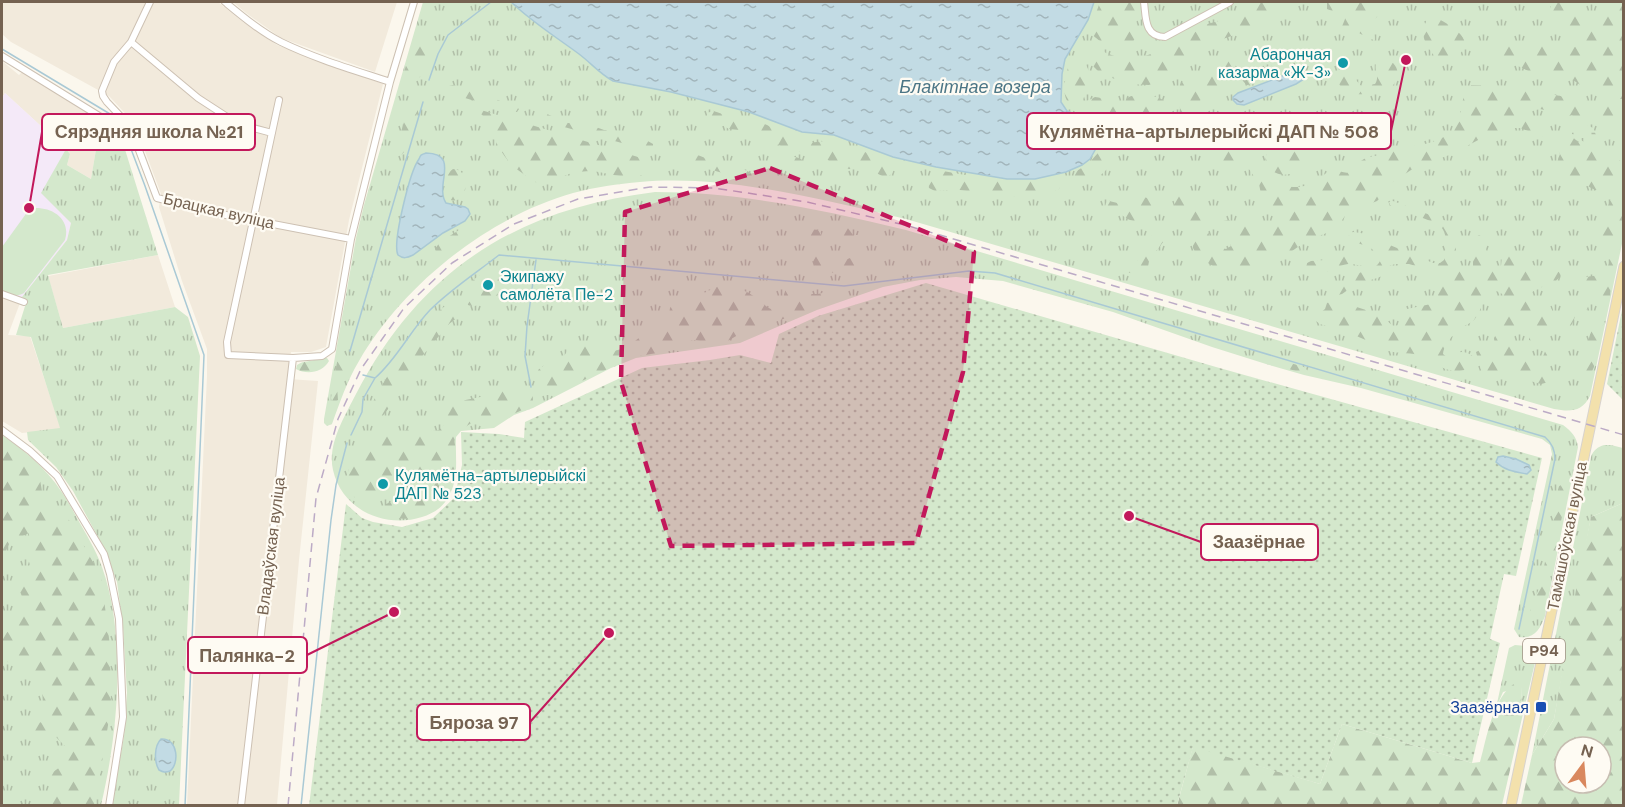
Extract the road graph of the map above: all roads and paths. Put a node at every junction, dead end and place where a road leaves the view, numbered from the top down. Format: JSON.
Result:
{"nodes":[{"id":1,"x":150,"y":2,"type":"edge"},
{"id":2,"x":225,"y":2,"type":"edge"},
{"id":3,"x":414,"y":2,"type":"edge"},
{"id":4,"x":1144,"y":2,"type":"edge"},
{"id":5,"x":1230,"y":2,"type":"edge"},
{"id":6,"x":131,"y":42,"type":"junction"},
{"id":7,"x":2,"y":56,"type":"edge"},
{"id":8,"x":390,"y":82,"type":"junction"},
{"id":9,"x":279,"y":100,"type":"dead end"},
{"id":10,"x":104,"y":119,"type":"dead end"},
{"id":11,"x":272,"y":133,"type":"junction"},
{"id":12,"x":254,"y":220,"type":"junction"},
{"id":13,"x":351,"y":239,"type":"junction"},
{"id":14,"x":1623,"y":266,"type":"edge"},
{"id":15,"x":2,"y":294,"type":"edge"},
{"id":16,"x":24,"y":302,"type":"dead end"},
{"id":17,"x":293,"y":358,"type":"junction"},
{"id":18,"x":2,"y":430,"type":"edge"},
{"id":19,"x":108,"y":806,"type":"edge"},
{"id":20,"x":241,"y":806,"type":"edge"},
{"id":21,"x":1511,"y":806,"type":"edge"}],
"edges":[{"from":1,"to":6,"type":"street"},
{"from":2,"to":8,"type":"street"},
{"from":3,"to":8,"type":"street"},
{"from":4,"to":5,"type":"street"},
{"from":6,"to":11,"type":"street"},
{"from":6,"to":12,"type":"street","name":"Брацкая вуліца"},
{"from":7,"to":10,"type":"street"},
{"from":8,"to":13,"type":"street"},
{"from":9,"to":11,"type":"street"},
{"from":11,"to":12,"type":"street"},
{"from":12,"to":13,"type":"street","name":"Брацкая вуліца"},
{"from":12,"to":17,"type":"street"},
{"from":13,"to":17,"type":"street"},
{"from":14,"to":21,"type":"main road","name":"Тамашоўская вуліца","number":"Р94"},
{"from":15,"to":16,"type":"street"},
{"from":17,"to":20,"type":"street","name":"Владаўская вуліца"},
{"from":18,"to":19,"type":"street"}]}
